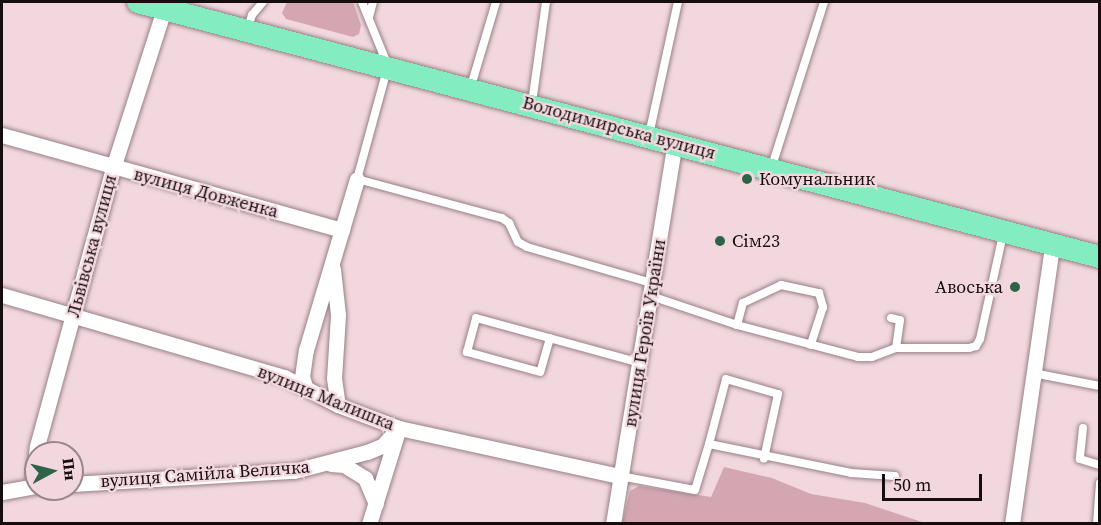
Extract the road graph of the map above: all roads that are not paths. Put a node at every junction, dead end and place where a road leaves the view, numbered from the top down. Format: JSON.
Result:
{"nodes":[{"id":1,"x":138,"y":2,"type":"edge"},
{"id":2,"x":263,"y":2,"type":"edge"},
{"id":3,"x":362,"y":2,"type":"edge"},
{"id":4,"x":373,"y":2,"type":"edge"},
{"id":5,"x":496,"y":2,"type":"edge"},
{"id":6,"x":546,"y":2,"type":"edge"},
{"id":7,"x":678,"y":2,"type":"edge"},
{"id":8,"x":824,"y":2,"type":"edge"},
{"id":9,"x":165,"y":5,"type":"edge"},
{"id":10,"x":369,"y":16,"type":"junction"},
{"id":11,"x":248,"y":30,"type":"junction"},
{"id":12,"x":388,"y":66,"type":"junction"},
{"id":13,"x":471,"y":87,"type":"junction"},
{"id":14,"x":532,"y":104,"type":"junction"},
{"id":15,"x":2,"y":135,"type":"edge"},
{"id":16,"x":649,"y":136,"type":"junction"},
{"id":17,"x":675,"y":143,"type":"junction"},
{"id":18,"x":113,"y":168,"type":"junction"},
{"id":19,"x":771,"y":168,"type":"junction"},
{"id":20,"x":357,"y":179,"type":"junction"},
{"id":21,"x":342,"y":230,"type":"junction"},
{"id":22,"x":1004,"y":233,"type":"junction"},
{"id":23,"x":1052,"y":246,"type":"junction"},
{"id":24,"x":1100,"y":256,"type":"edge"},
{"id":25,"x":333,"y":266,"type":"junction"},
{"id":26,"x":652,"y":290,"type":"junction"},
{"id":27,"x":2,"y":295,"type":"edge"},
{"id":28,"x":73,"y":316,"type":"junction"},
{"id":29,"x":891,"y":318,"type":"dead end"},
{"id":30,"x":737,"y":325,"type":"junction"},
{"id":31,"x":550,"y":338,"type":"junction"},
{"id":32,"x":811,"y":345,"type":"junction"},
{"id":33,"x":896,"y":348,"type":"junction"},
{"id":34,"x":640,"y":363,"type":"junction"},
{"id":35,"x":1031,"y":373,"type":"junction"},
{"id":36,"x":305,"y":386,"type":"junction"},
{"id":37,"x":1100,"y":386,"type":"edge"},
{"id":38,"x":338,"y":405,"type":"junction"},
{"id":39,"x":399,"y":428,"type":"junction"},
{"id":40,"x":1083,"y":428,"type":"dead end"},
{"id":41,"x":38,"y":441,"type":"edge"},
{"id":42,"x":709,"y":444,"type":"junction"},
{"id":43,"x":764,"y":458,"type":"junction"},
{"id":44,"x":326,"y":464,"type":"junction"},
{"id":45,"x":1100,"y":465,"type":"edge"},
{"id":46,"x":620,"y":476,"type":"junction"},
{"id":47,"x":895,"y":476,"type":"dead end"},
{"id":48,"x":84,"y":483,"type":"edge"},
{"id":49,"x":1100,"y":483,"type":"edge"},
{"id":50,"x":24,"y":488,"type":"edge"},
{"id":51,"x":2,"y":492,"type":"edge"},
{"id":52,"x":376,"y":504,"type":"junction"},
{"id":53,"x":369,"y":524,"type":"edge"},
{"id":54,"x":613,"y":524,"type":"edge"},
{"id":55,"x":1012,"y":524,"type":"edge"},
{"id":56,"x":1097,"y":524,"type":"edge"}],
"edges":[{"from":1,"to":9,"type":"main road","name":"Володимирська вулиця"},
{"from":2,"to":11,"type":"lane"},
{"from":3,"to":10,"type":"lane"},
{"from":4,"to":10,"type":"lane"},
{"from":5,"to":13,"type":"lane"},
{"from":6,"to":14,"type":"lane"},
{"from":7,"to":16,"type":"lane"},
{"from":8,"to":19,"type":"lane"},
{"from":9,"to":11,"type":"main road","name":"Володимирська вулиця"},
{"from":9,"to":18,"type":"street","name":"Львівська вулиця"},
{"from":10,"to":12,"type":"lane"},
{"from":11,"to":12,"type":"main road","name":"Володимирська вулиця"},
{"from":12,"to":13,"type":"main road","name":"Володимирська вулиця"},
{"from":12,"to":20,"type":"lane"},
{"from":13,"to":14,"type":"main road","name":"Володимирська вулиця"},
{"from":14,"to":16,"type":"main road","name":"Володимирська вулиця"},
{"from":15,"to":18,"type":"street","name":"вулиця Довженка"},
{"from":16,"to":17,"type":"main road","name":"Володимирська вулиця"},
{"from":17,"to":19,"type":"main road","name":"Володимирська вулиця"},
{"from":17,"to":26,"type":"street","name":"вулиця Героїв України"},
{"from":18,"to":21,"type":"street","name":"вулиця Довженка"},
{"from":18,"to":28,"type":"street","name":"Львівська вулиця"},
{"from":19,"to":22,"type":"main road","name":"Володимирська вулиця"},
{"from":20,"to":21,"type":"street"},
{"from":20,"to":26,"type":"lane"},
{"from":21,"to":25,"type":"street"},
{"from":22,"to":23,"type":"main road","name":"Володимирська вулиця"},
{"from":22,"to":33,"type":"lane"},
{"from":23,"to":24,"type":"main road","name":"Володимирська вулиця"},
{"from":23,"to":35,"type":"street"},
{"from":25,"to":36,"type":"street"},
{"from":25,"to":38,"type":"street"},
{"from":26,"to":30,"type":"lane"},
{"from":26,"to":34,"type":"street","name":"вулиця Героїв України"},
{"from":27,"to":28,"type":"street","name":"вулиця Малишка"},
{"from":28,"to":36,"type":"street","name":"вулиця Малишка"},
{"from":28,"to":41,"type":"street","name":"Львівська вулиця"},
{"from":29,"to":33,"type":"lane"},
{"from":30,"to":32,"type":"lane"},
{"from":30,"to":32,"type":"lane"},
{"from":31,"to":31,"type":"lane"},
{"from":31,"to":34,"type":"lane"},
{"from":32,"to":33,"type":"lane"},
{"from":34,"to":46,"type":"street","name":"вулиця Героїв України"},
{"from":35,"to":37,"type":"lane"},
{"from":35,"to":55,"type":"street"},
{"from":36,"to":38,"type":"street","name":"вулиця Малишка"},
{"from":38,"to":39,"type":"street","name":"вулиця Малишка"},
{"from":39,"to":44,"type":"street","name":"вулиця Самійла Величка"},
{"from":39,"to":46,"type":"street","name":"вулиця Малишка"},
{"from":39,"to":52,"type":"street"},
{"from":40,"to":45,"type":"lane"},
{"from":42,"to":43,"type":"lane"},
{"from":42,"to":43,"type":"lane"},
{"from":42,"to":46,"type":"lane"},
{"from":43,"to":47,"type":"lane"},
{"from":44,"to":48,"type":"street","name":"вулиця Самійла Величка"},
{"from":44,"to":52,"type":"street"},
{"from":46,"to":54,"type":"street","name":"вулиця Героїв України"},
{"from":49,"to":56,"type":"lane"},
{"from":50,"to":51,"type":"street"},
{"from":52,"to":53,"type":"street"}]}
